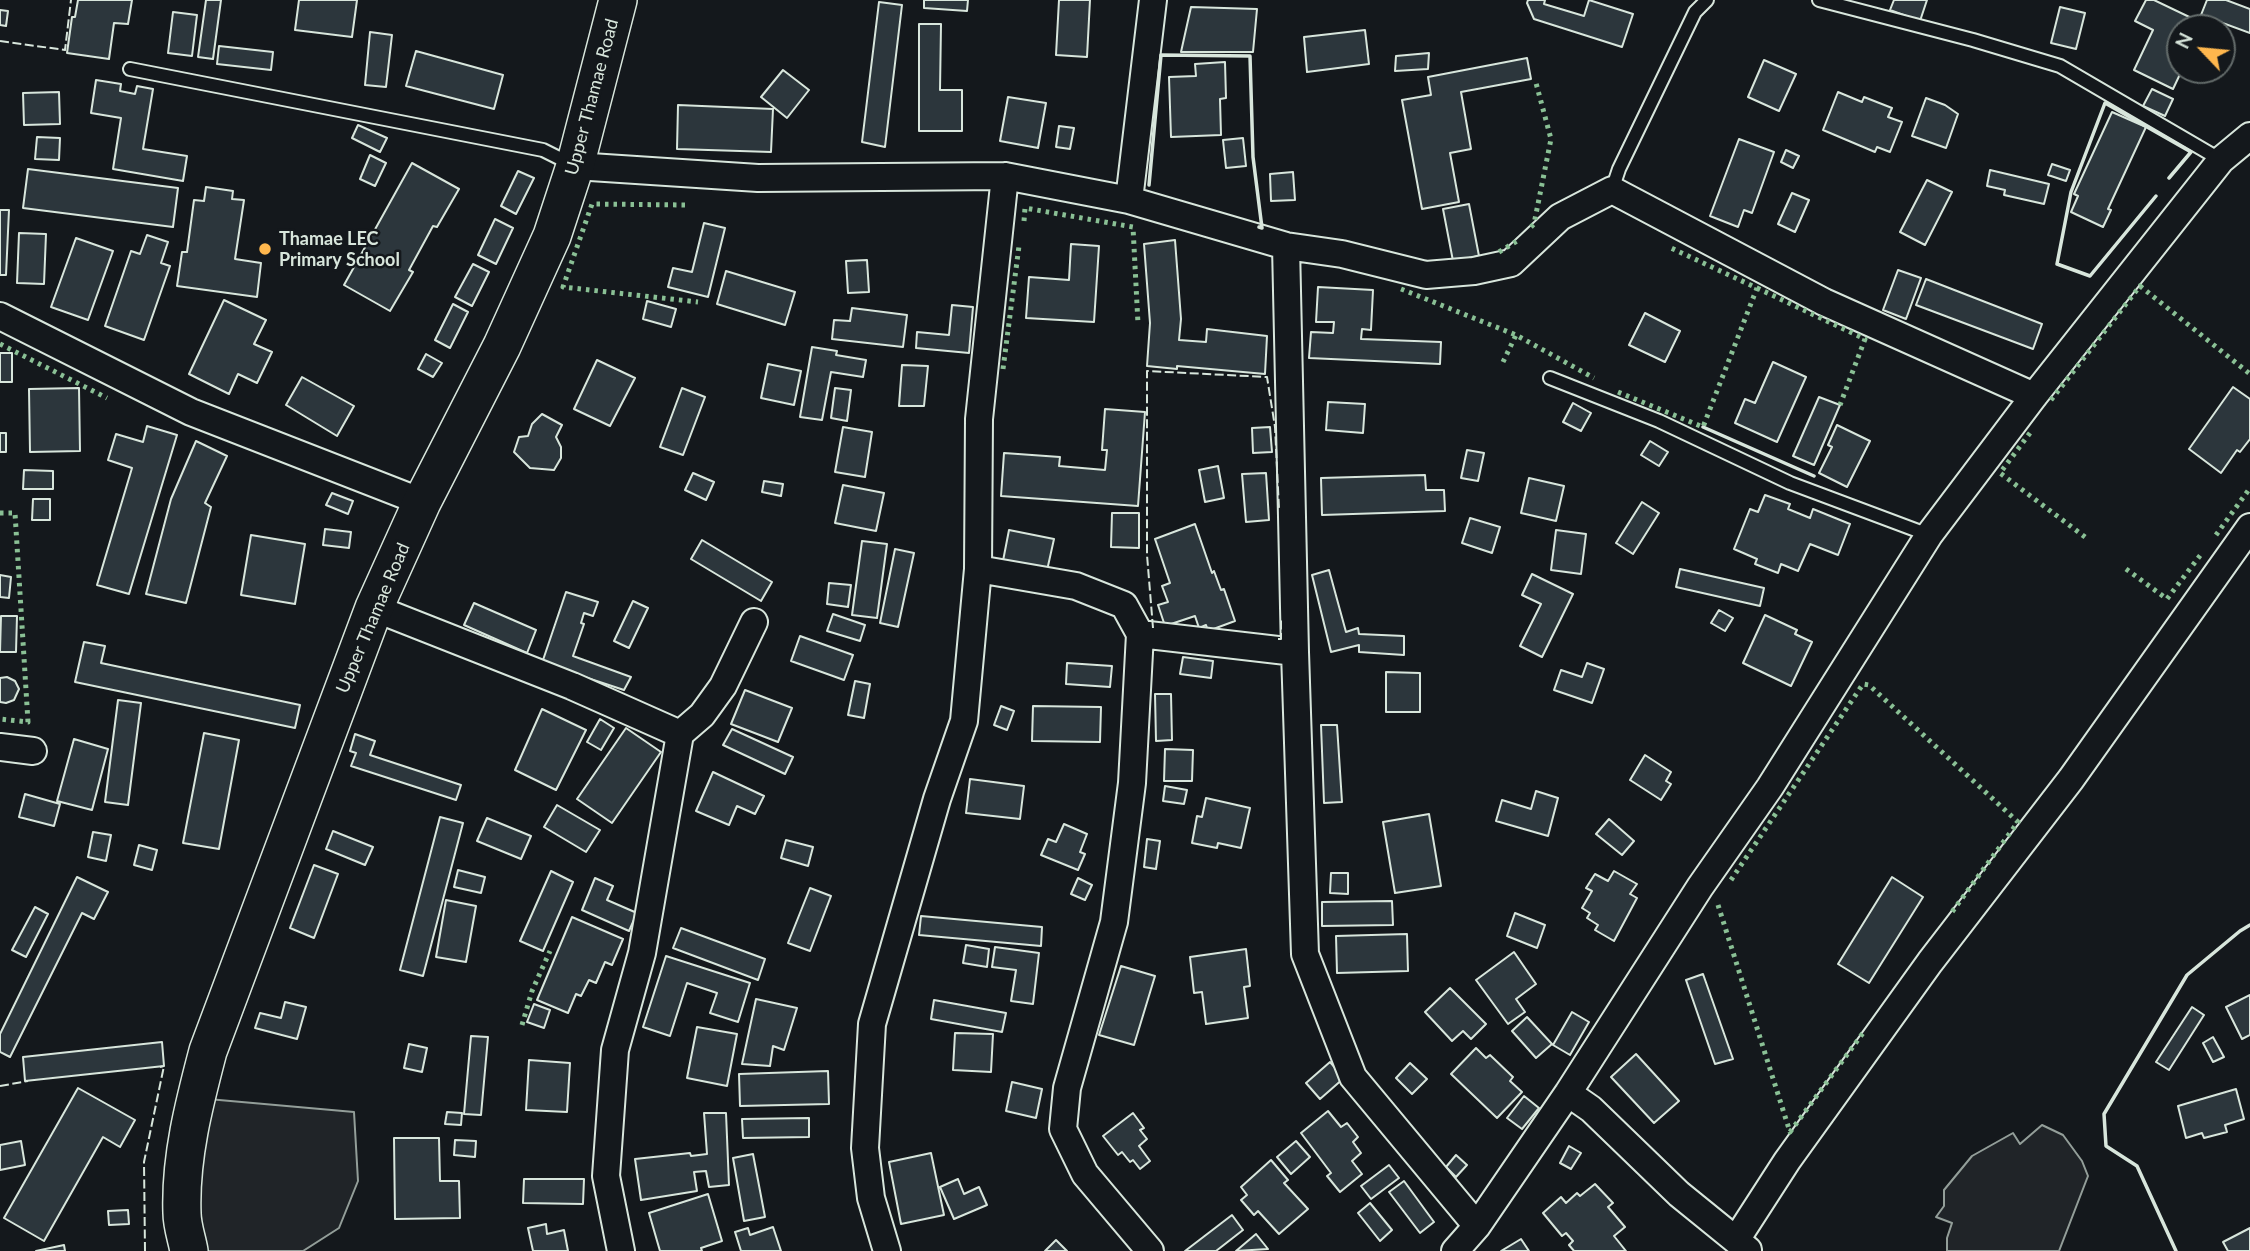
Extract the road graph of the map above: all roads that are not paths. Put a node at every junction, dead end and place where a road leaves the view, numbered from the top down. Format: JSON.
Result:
{"nodes":[{"id":1,"x":618,"y":0,"type":"edge"},
{"id":2,"x":1153,"y":0,"type":"edge"},
{"id":3,"x":1707,"y":0,"type":"edge"},
{"id":4,"x":1819,"y":0,"type":"edge"},
{"id":5,"x":130,"y":69,"type":"dead end"},
{"id":6,"x":2250,"y":136,"type":"edge"},
{"id":7,"x":2221,"y":160,"type":"junction"},
{"id":8,"x":575,"y":166,"type":"junction"},
{"id":9,"x":1005,"y":176,"type":"junction"},
{"id":10,"x":1612,"y":190,"type":"junction"},
{"id":11,"x":1129,"y":200,"type":"junction"},
{"id":12,"x":1286,"y":246,"type":"junction"},
{"id":13,"x":0,"y":316,"type":"edge"},
{"id":14,"x":1550,"y":378,"type":"dead end"},
{"id":15,"x":2034,"y":396,"type":"junction"},
{"id":16,"x":422,"y":502,"type":"junction"},
{"id":17,"x":2250,"y":527,"type":"edge"},
{"id":18,"x":1930,"y":535,"type":"junction"},
{"id":19,"x":978,"y":569,"type":"junction"},
{"id":20,"x":374,"y":608,"type":"junction"},
{"id":21,"x":754,"y":622,"type":"dead end"},
{"id":22,"x":1140,"y":634,"type":"junction"},
{"id":23,"x":1295,"y":652,"type":"junction"},
{"id":24,"x":680,"y":734,"type":"junction"},
{"id":25,"x":0,"y":747,"type":"edge"},
{"id":26,"x":33,"y":751,"type":"dead end"},
{"id":27,"x":1568,"y":1093,"type":"junction"},
{"id":28,"x":1477,"y":1226,"type":"junction"},
{"id":29,"x":1743,"y":1246,"type":"edge"},
{"id":30,"x":189,"y":1251,"type":"edge"},
{"id":31,"x":621,"y":1251,"type":"edge"},
{"id":32,"x":887,"y":1251,"type":"edge"},
{"id":33,"x":1150,"y":1251,"type":"edge"},
{"id":34,"x":1455,"y":1251,"type":"edge"}],
"edges":[{"from":1,"to":8,"type":"street","name":"Upper Thamae Road"},
{"from":2,"to":11,"type":"street"},
{"from":3,"to":10,"type":"lane"},
{"from":4,"to":7,"type":"lane"},
{"from":5,"to":8,"type":"lane"},
{"from":6,"to":7,"type":"street"},
{"from":7,"to":15,"type":"street"},
{"from":8,"to":9,"type":"street"},
{"from":8,"to":16,"type":"street","name":"Upper Thamae Road"},
{"from":9,"to":11,"type":"street"},
{"from":9,"to":19,"type":"street"},
{"from":10,"to":12,"type":"street"},
{"from":10,"to":15,"type":"street"},
{"from":11,"to":12,"type":"street"},
{"from":12,"to":23,"type":"street"},
{"from":13,"to":16,"type":"street"},
{"from":14,"to":18,"type":"lane"},
{"from":15,"to":18,"type":"street"},
{"from":16,"to":20,"type":"street","name":"Upper Thamae Road"},
{"from":17,"to":29,"type":"street"},
{"from":18,"to":27,"type":"street"},
{"from":19,"to":22,"type":"street"},
{"from":19,"to":32,"type":"street"},
{"from":20,"to":24,"type":"street"},
{"from":20,"to":30,"type":"street","name":"Upper Thamae Road"},
{"from":21,"to":24,"type":"street"},
{"from":22,"to":23,"type":"street"},
{"from":22,"to":33,"type":"street"},
{"from":23,"to":28,"type":"street"},
{"from":24,"to":31,"type":"street"},
{"from":25,"to":26,"type":"street"},
{"from":27,"to":28,"type":"street"},
{"from":27,"to":29,"type":"street"},
{"from":28,"to":34,"type":"street"}]}
